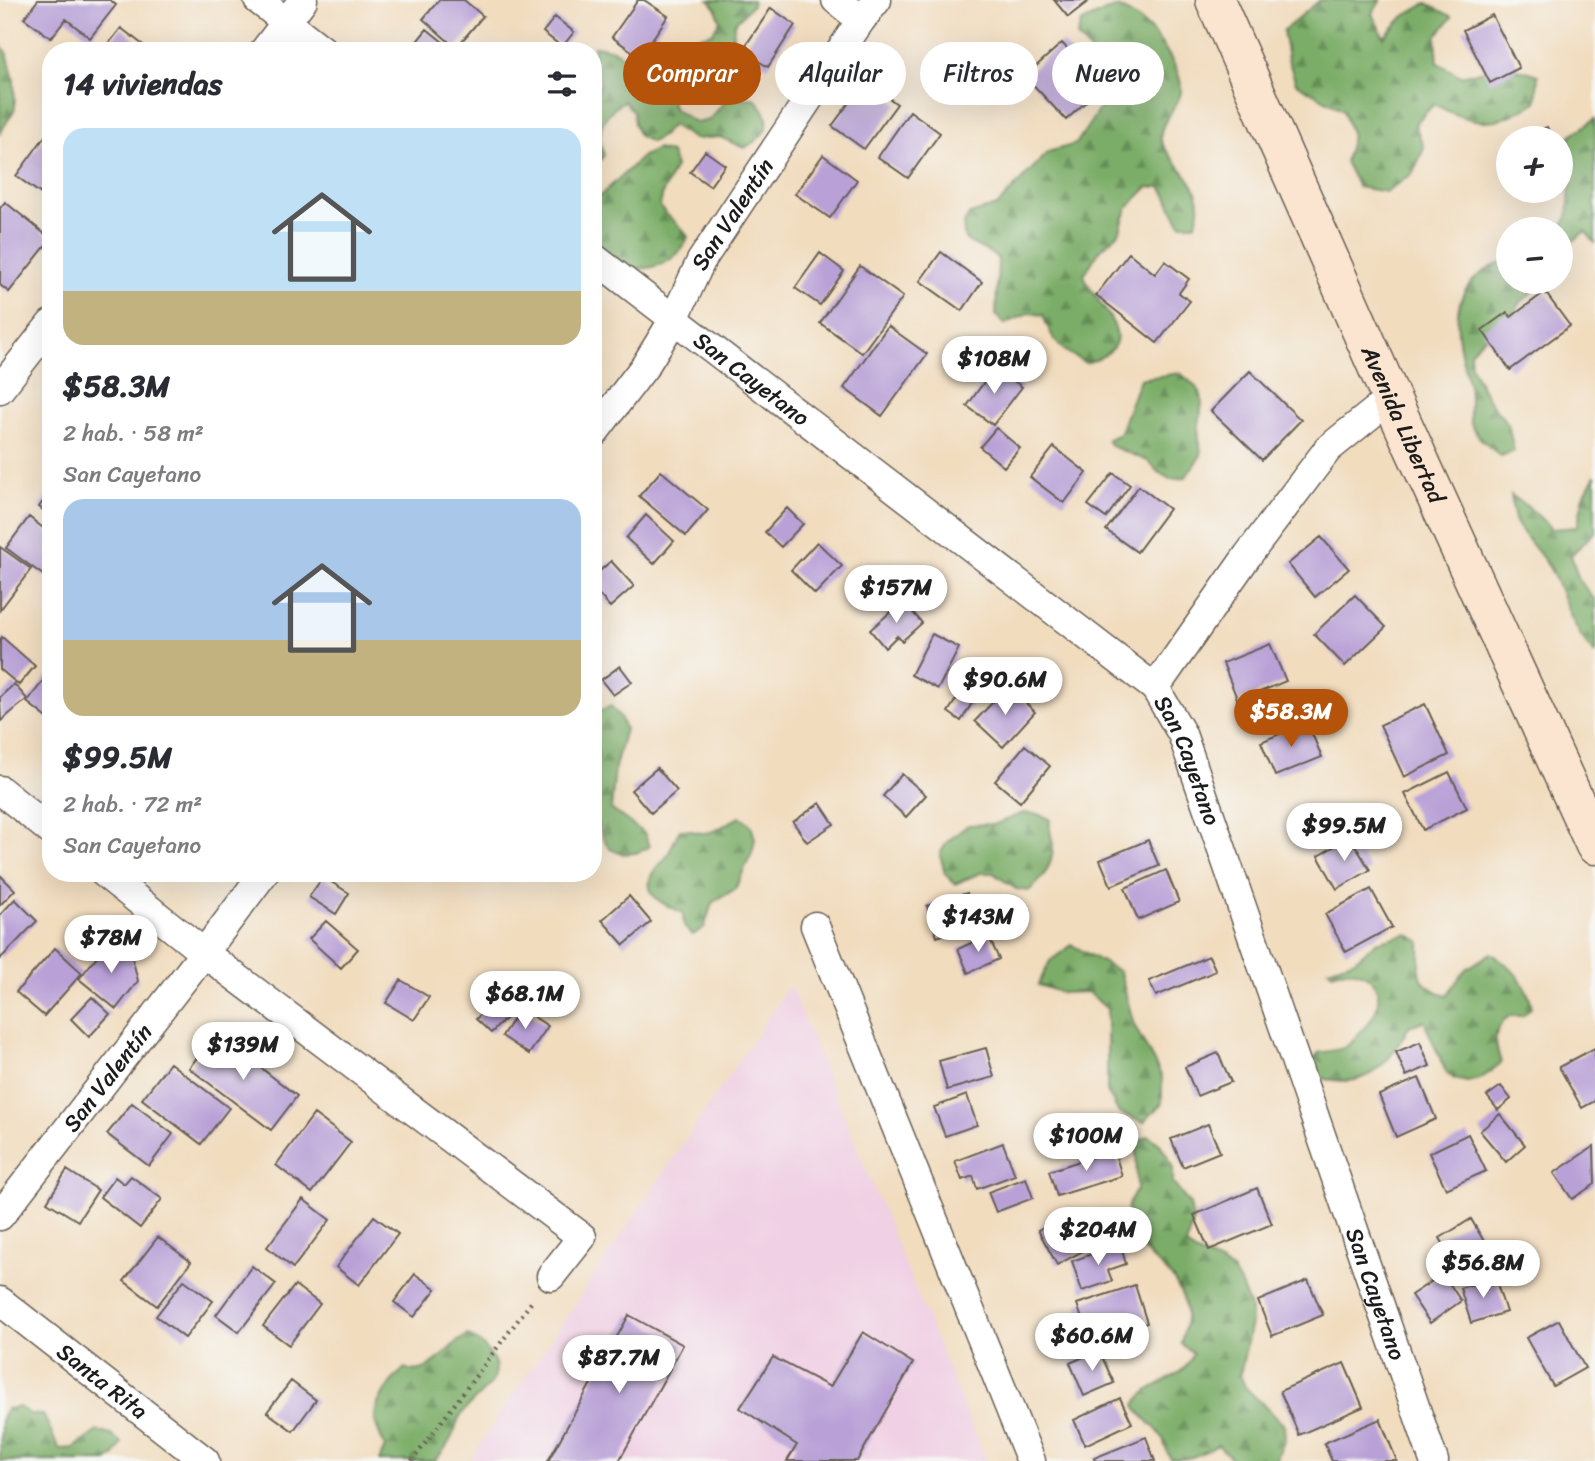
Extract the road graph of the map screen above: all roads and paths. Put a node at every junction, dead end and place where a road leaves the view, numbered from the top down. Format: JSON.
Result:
{"nodes":[{"id":1,"x":258,"y":0,"type":"edge"},
{"id":2,"x":836,"y":0,"type":"edge"},
{"id":3,"x":1215,"y":0,"type":"edge"},
{"id":4,"x":869,"y":10,"type":"edge"},
{"id":5,"x":295,"y":11,"type":"edge"},
{"id":6,"x":271,"y":42,"type":"edge"},
{"id":7,"x":317,"y":42,"type":"edge"},
{"id":8,"x":602,"y":264,"type":"edge"},
{"id":9,"x":674,"y":319,"type":"junction"},
{"id":10,"x":42,"y":335,"type":"edge"},
{"id":11,"x":0,"y":389,"type":"edge"},
{"id":12,"x":1391,"y":398,"type":"junction"},
{"id":13,"x":602,"y":422,"type":"edge"},
{"id":14,"x":1155,"y":688,"type":"junction"},
{"id":15,"x":0,"y":790,"type":"edge"},
{"id":16,"x":42,"y":824,"type":"edge"},
{"id":17,"x":1595,"y":845,"type":"edge"},
{"id":18,"x":115,"y":882,"type":"edge"},
{"id":19,"x":257,"y":882,"type":"edge"},
{"id":20,"x":815,"y":926,"type":"dead end"},
{"id":21,"x":204,"y":953,"type":"junction"},
{"id":22,"x":0,"y":1216,"type":"edge"},
{"id":23,"x":551,"y":1276,"type":"joint"},
{"id":24,"x":0,"y":1301,"type":"edge"},
{"id":25,"x":205,"y":1461,"type":"edge"},
{"id":26,"x":412,"y":1461,"type":"edge"},
{"id":27,"x":1031,"y":1461,"type":"edge"},
{"id":28,"x":1434,"y":1461,"type":"edge"}],
"edges":[{"from":1,"to":5,"type":"street"},
{"from":2,"to":4,"type":"street"},
{"from":3,"to":12,"type":"main road","name":"Avenida Libertad"},
{"from":4,"to":9,"type":"street","name":"San Valentín"},
{"from":5,"to":6,"type":"street"},
{"from":5,"to":7,"type":"street"},
{"from":8,"to":9,"type":"street","name":"San Cayetano"},
{"from":9,"to":13,"type":"street","name":"San Valentín"},
{"from":9,"to":14,"type":"street","name":"San Cayetano"},
{"from":10,"to":11,"type":"street"},
{"from":12,"to":14,"type":"street"},
{"from":12,"to":17,"type":"main road","name":"Avenida Libertad"},
{"from":14,"to":28,"type":"street","name":"San Cayetano"},
{"from":15,"to":16,"type":"street"},
{"from":18,"to":21,"type":"street"},
{"from":19,"to":21,"type":"street","name":"San Valentín"},
{"from":20,"to":27,"type":"street"},
{"from":21,"to":22,"type":"street","name":"San Valentín"},
{"from":21,"to":23,"type":"street"},
{"from":23,"to":26,"type":"path"},
{"from":24,"to":25,"type":"street","name":"Santa Rita"}]}
